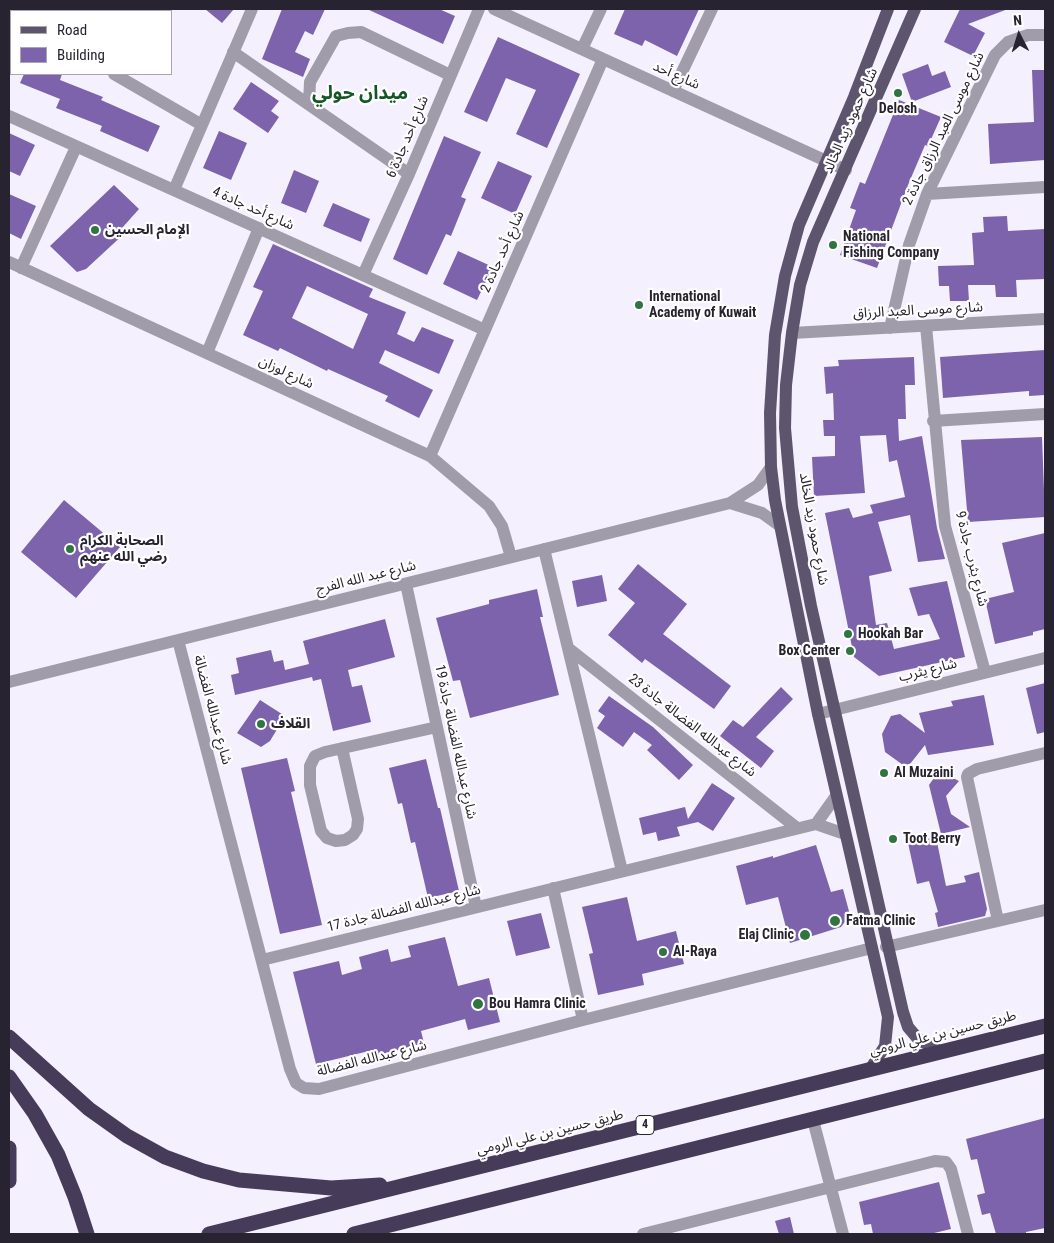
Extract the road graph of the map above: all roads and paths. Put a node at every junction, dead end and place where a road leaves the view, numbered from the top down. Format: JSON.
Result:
{"nodes":[{"id":1,"x":252,"y":9,"type":"edge"},
{"id":2,"x":479,"y":9,"type":"edge"},
{"id":3,"x":494,"y":9,"type":"edge"},
{"id":4,"x":601,"y":9,"type":"edge"},
{"id":5,"x":712,"y":9,"type":"edge"},
{"id":6,"x":888,"y":9,"type":"edge"},
{"id":7,"x":915,"y":9,"type":"edge"},
{"id":8,"x":1045,"y":35,"type":"edge"},
{"id":9,"x":582,"y":49,"type":"junction"},
{"id":10,"x":234,"y":52,"type":"junction"},
{"id":11,"x":604,"y":60,"type":"junction"},
{"id":12,"x":116,"y":75,"type":"edge"},
{"id":13,"x":450,"y":76,"type":"junction"},
{"id":14,"x":673,"y":91,"type":"junction"},
{"id":15,"x":309,"y":103,"type":"junction"},
{"id":16,"x":9,"y":116,"type":"edge"},
{"id":17,"x":202,"y":125,"type":"junction"},
{"id":18,"x":76,"y":147,"type":"junction"},
{"id":19,"x":826,"y":161,"type":"junction"},
{"id":20,"x":846,"y":170,"type":"junction"},
{"id":21,"x":409,"y":174,"type":"junction"},
{"id":22,"x":1045,"y":187,"type":"edge"},
{"id":23,"x":174,"y":190,"type":"junction"},
{"id":24,"x":927,"y":194,"type":"junction"},
{"id":25,"x":259,"y":228,"type":"junction"},
{"id":26,"x":15,"y":265,"type":"edge"},
{"id":27,"x":363,"y":275,"type":"junction"},
{"id":28,"x":1045,"y":319,"type":"edge"},
{"id":29,"x":926,"y":326,"type":"junction"},
{"id":30,"x":890,"y":328,"type":"junction"},
{"id":31,"x":485,"y":330,"type":"junction"},
{"id":32,"x":792,"y":333,"type":"junction"},
{"id":33,"x":207,"y":353,"type":"junction"},
{"id":34,"x":1045,"y":414,"type":"edge"},
{"id":35,"x":934,"y":421,"type":"junction"},
{"id":36,"x":430,"y":456,"type":"junction"},
{"id":37,"x":771,"y":467,"type":"junction"},
{"id":38,"x":730,"y":503,"type":"junction"},
{"id":39,"x":780,"y":526,"type":"junction"},
{"id":40,"x":544,"y":549,"type":"junction"},
{"id":41,"x":511,"y":558,"type":"junction"},
{"id":42,"x":406,"y":584,"type":"junction"},
{"id":43,"x":178,"y":640,"type":"junction"},
{"id":44,"x":568,"y":648,"type":"junction"},
{"id":45,"x":1045,"y":658,"type":"edge"},
{"id":46,"x":984,"y":672,"type":"junction"},
{"id":47,"x":9,"y":682,"type":"edge"},
{"id":48,"x":835,"y":709,"type":"junction"},
{"id":49,"x":818,"y":714,"type":"junction"},
{"id":50,"x":437,"y":726,"type":"junction"},
{"id":51,"x":342,"y":748,"type":"junction"},
{"id":52,"x":1045,"y":753,"type":"edge"},
{"id":53,"x":836,"y":796,"type":"junction"},
{"id":54,"x":816,"y":824,"type":"junction"},
{"id":55,"x":797,"y":828,"type":"junction"},
{"id":56,"x":845,"y":834,"type":"junction"},
{"id":57,"x":622,"y":871,"type":"junction"},
{"id":58,"x":553,"y":888,"type":"junction"},
{"id":59,"x":476,"y":907,"type":"junction"},
{"id":60,"x":1045,"y":910,"type":"edge"},
{"id":61,"x":998,"y":921,"type":"junction"},
{"id":62,"x":886,"y":947,"type":"junction"},
{"id":63,"x":872,"y":948,"type":"junction"},
{"id":64,"x":262,"y":960,"type":"junction"},
{"id":65,"x":583,"y":1020,"type":"junction"},
{"id":66,"x":1045,"y":1026,"type":"edge"},
{"id":67,"x":9,"y":1037,"type":"edge"},
{"id":68,"x":940,"y":1051,"type":"junction"},
{"id":69,"x":1045,"y":1061,"type":"edge"},
{"id":70,"x":871,"y":1068,"type":"junction"},
{"id":71,"x":9,"y":1077,"type":"edge"},
{"id":72,"x":813,"y":1120,"type":"junction"},
{"id":73,"x":9,"y":1148,"type":"edge"},
{"id":74,"x":9,"y":1181,"type":"edge"},
{"id":75,"x":419,"y":1182,"type":"junction"},
{"id":76,"x":830,"y":1187,"type":"junction"},
{"id":77,"x":440,"y":1213,"type":"junction"},
{"id":78,"x":86,"y":1234,"type":"edge"},
{"id":79,"x":208,"y":1234,"type":"edge"},
{"id":80,"x":354,"y":1234,"type":"edge"},
{"id":81,"x":370,"y":1234,"type":"edge"},
{"id":82,"x":643,"y":1234,"type":"edge"},
{"id":83,"x":842,"y":1234,"type":"edge"},
{"id":84,"x":968,"y":1234,"type":"edge"}],
"edges":[{"from":1,"to":10,"type":"street"},
{"from":2,"to":13,"type":"street","name":"شارع أحد جادة 6"},
{"from":3,"to":9,"type":"street","name":"شارع أحد"},
{"from":4,"to":9,"type":"street"},
{"from":5,"to":14,"type":"street"},
{"from":6,"to":19,"type":"main road","name":"شارع حمود زيد الخالد"},
{"from":7,"to":20,"type":"main road","name":"شارع حمود زيد الخالد"},
{"from":8,"to":24,"type":"street","name":"شارع موسى العبد الرزاق جادة 2"},
{"from":9,"to":11,"type":"street","name":"شارع أحد"},
{"from":10,"to":15,"type":"street"},
{"from":10,"to":17,"type":"street"},
{"from":11,"to":14,"type":"street","name":"شارع أحد"},
{"from":11,"to":31,"type":"street","name":"شارع أحد جادة 2"},
{"from":12,"to":17,"type":"street"},
{"from":13,"to":15,"type":"street"},
{"from":13,"to":21,"type":"street","name":"شارع أحد جادة 6"},
{"from":14,"to":19,"type":"street","name":"شارع أحد"},
{"from":15,"to":21,"type":"street"},
{"from":16,"to":18,"type":"street","name":"شارع أحد جادة 4"},
{"from":17,"to":23,"type":"street"},
{"from":18,"to":23,"type":"street","name":"شارع أحد جادة 4"},
{"from":18,"to":26,"type":"street"},
{"from":19,"to":20,"type":"street","name":"شارع أحد"},
{"from":19,"to":37,"type":"main road","name":"شارع حمود زيد الخالد"},
{"from":20,"to":32,"type":"main road","name":"شارع حمود زيد الخالد"},
{"from":21,"to":27,"type":"street","name":"شارع أحد جادة 6"},
{"from":22,"to":24,"type":"street"},
{"from":23,"to":25,"type":"street","name":"شارع أحد جادة 4"},
{"from":24,"to":30,"type":"street","name":"شارع موسى العبد الرزاق جادة 2"},
{"from":25,"to":27,"type":"street","name":"شارع أحد جادة 4"},
{"from":25,"to":33,"type":"street"},
{"from":26,"to":33,"type":"street","name":"شارع لوزان"},
{"from":27,"to":31,"type":"street","name":"شارع أحد جادة 4"},
{"from":28,"to":29,"type":"street","name":"شارع موسى العبد الرزاق"},
{"from":29,"to":30,"type":"street","name":"شارع موسى العبد الرزاق"},
{"from":29,"to":35,"type":"street","name":"شارع يثرب جادة 9"},
{"from":30,"to":32,"type":"street","name":"شارع موسى العبد الرزاق"},
{"from":31,"to":36,"type":"street","name":"شارع أحد جادة 2"},
{"from":32,"to":48,"type":"main road","name":"شارع حمود زيد الخالد"},
{"from":33,"to":36,"type":"street","name":"شارع لوزان"},
{"from":34,"to":35,"type":"street"},
{"from":35,"to":46,"type":"street","name":"شارع يثرب جادة 9"},
{"from":36,"to":41,"type":"street","name":"شارع لوزان"},
{"from":37,"to":38,"type":"street","name":"شارع عبد الله الفرج"},
{"from":37,"to":39,"type":"main road","name":"شارع حمود زيد الخالد"},
{"from":38,"to":39,"type":"street"},
{"from":38,"to":40,"type":"street","name":"شارع عبد الله الفرج"},
{"from":39,"to":49,"type":"main road","name":"شارع حمود زيد الخالد"},
{"from":40,"to":41,"type":"street","name":"شارع عبد الله الفرج"},
{"from":40,"to":44,"type":"street"},
{"from":41,"to":42,"type":"street","name":"شارع عبد الله الفرج"},
{"from":42,"to":43,"type":"street","name":"شارع عبد الله الفرج"},
{"from":42,"to":50,"type":"street","name":"شارع عبدالله الفضالة جادة 19"},
{"from":43,"to":47,"type":"street","name":"شارع عبد الله الفرج"},
{"from":43,"to":64,"type":"street","name":"شارع عبدالله الفضالة"},
{"from":44,"to":55,"type":"street","name":"شارع عبدالله الفضالة جادة 23"},
{"from":44,"to":57,"type":"street"},
{"from":45,"to":46,"type":"street","name":"شارع يثرب"},
{"from":46,"to":48,"type":"street","name":"شارع يثرب"},
{"from":48,"to":49,"type":"street","name":"شارع يثرب"},
{"from":48,"to":62,"type":"main road","name":"شارع حمود زيد الخالد"},
{"from":49,"to":53,"type":"main road","name":"شارع حمود زيد الخالد"},
{"from":50,"to":51,"type":"street"},
{"from":50,"to":59,"type":"street","name":"شارع عبدالله الفضالة جادة 19"},
{"from":51,"to":51,"type":"street"},
{"from":52,"to":61,"type":"street"},
{"from":53,"to":54,"type":"street"},
{"from":53,"to":56,"type":"main road","name":"شارع حمود زيد الخالد"},
{"from":54,"to":55,"type":"street","name":"شارع عبدالله الفضالة جادة 17"},
{"from":54,"to":56,"type":"street"},
{"from":55,"to":57,"type":"street","name":"شارع عبدالله الفضالة جادة 17"},
{"from":56,"to":63,"type":"main road","name":"شارع حمود زيد الخالد"},
{"from":57,"to":58,"type":"street","name":"شارع عبدالله الفضالة جادة 17"},
{"from":58,"to":59,"type":"street","name":"شارع عبدالله الفضالة جادة 17"},
{"from":58,"to":65,"type":"street"},
{"from":59,"to":64,"type":"street","name":"شارع عبدالله الفضالة جادة 17"},
{"from":60,"to":61,"type":"street"},
{"from":61,"to":62,"type":"street"},
{"from":62,"to":68,"type":"main road","name":"شارع حمود زيد الخالد"},
{"from":63,"to":65,"type":"street","name":"شارع عبدالله الفضالة"},
{"from":63,"to":70,"type":"main road","name":"شارع حمود زيد الخالد"},
{"from":64,"to":65,"type":"street","name":"شارع عبدالله الفضالة"},
{"from":66,"to":68,"type":"highway","name":"طريق حسين بن علي الرومي","number":"4"},
{"from":67,"to":75,"type":"highway"},
{"from":68,"to":70,"type":"highway","name":"طريق حسين بن علي الرومي","number":"4"},
{"from":69,"to":72,"type":"highway"},
{"from":70,"to":75,"type":"highway","name":"طريق حسين بن علي الرومي","number":"4"},
{"from":71,"to":78,"type":"highway"},
{"from":72,"to":76,"type":"street"},
{"from":72,"to":77,"type":"highway"},
{"from":73,"to":74,"type":"highway"},
{"from":75,"to":79,"type":"highway","name":"طريق حسين بن علي الرومي","number":"4"},
{"from":76,"to":82,"type":"street"},
{"from":76,"to":83,"type":"street"},
{"from":76,"to":84,"type":"street"},
{"from":77,"to":80,"type":"highway"},
{"from":77,"to":81,"type":"highway"}]}
